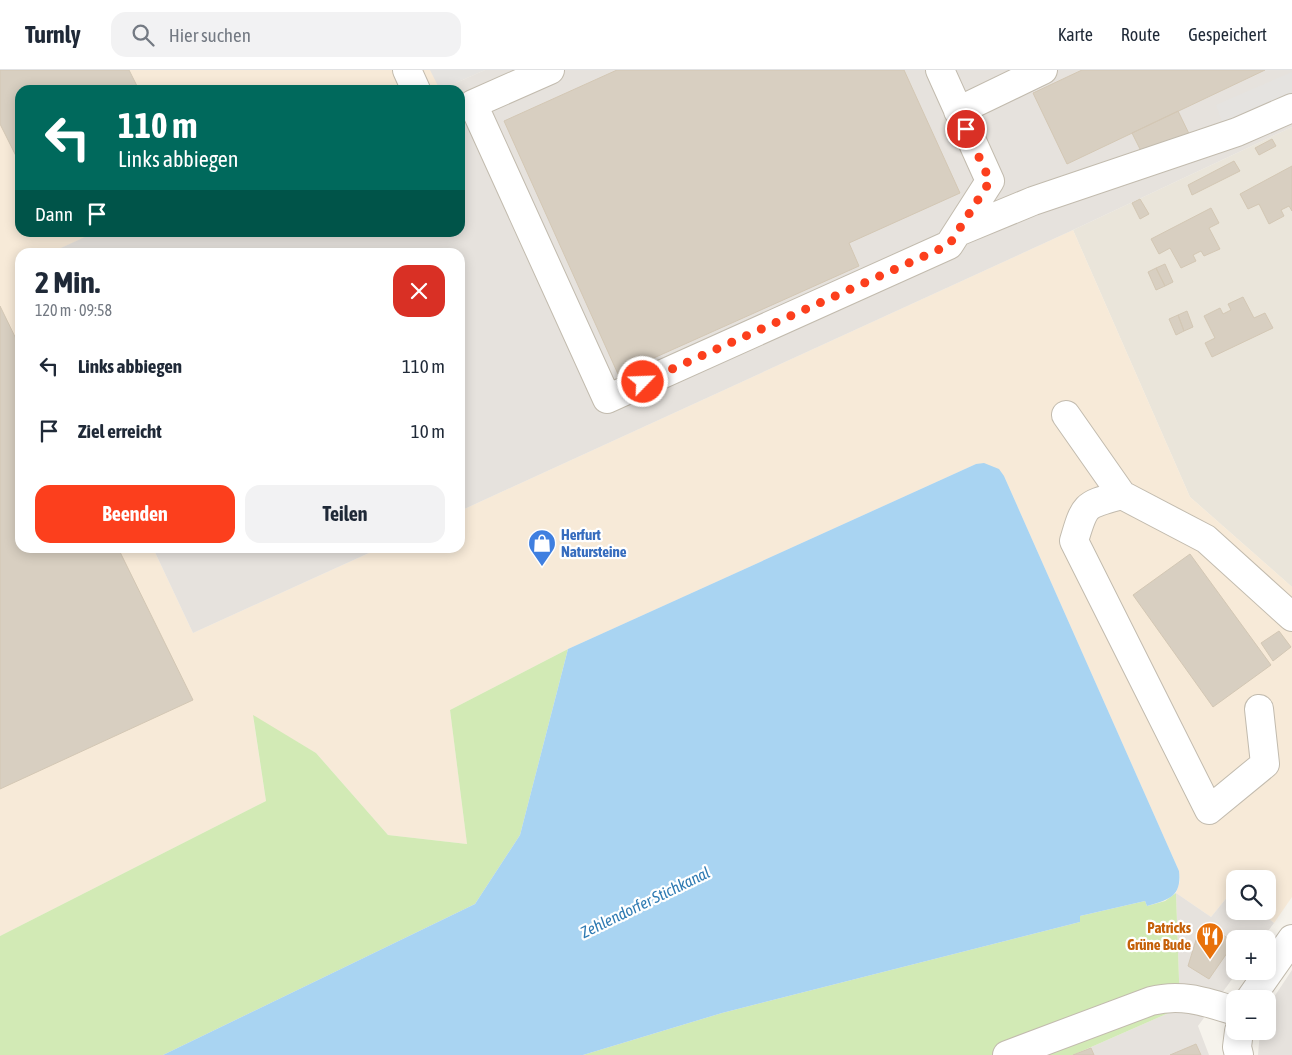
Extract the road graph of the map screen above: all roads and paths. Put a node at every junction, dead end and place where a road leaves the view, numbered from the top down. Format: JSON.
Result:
{"nodes":[{"id":1,"x":407,"y":70,"type":"edge"},
{"id":2,"x":550,"y":70,"type":"edge"},
{"id":3,"x":940,"y":70,"type":"edge"},
{"id":4,"x":1043,"y":70,"type":"edge"},
{"id":5,"x":414,"y":85,"type":"edge"},
{"id":6,"x":1292,"y":108,"type":"edge"},
{"id":7,"x":958,"y":111,"type":"junction"},
{"id":8,"x":958,"y":232,"type":"junction"},
{"id":9,"x":1066,"y":415,"type":"dead end"},
{"id":10,"x":1122,"y":495,"type":"junction"},
{"id":11,"x":1292,"y":617,"type":"edge"},
{"id":12,"x":1259,"y":709,"type":"dead end"},
{"id":13,"x":1292,"y":939,"type":"edge"},
{"id":14,"x":1256,"y":990,"type":"edge"},
{"id":15,"x":1226,"y":1008,"type":"edge"},
{"id":16,"x":1238,"y":1040,"type":"edge"},
{"id":17,"x":1007,"y":1055,"type":"edge"},
{"id":18,"x":1239,"y":1055,"type":"edge"}],
"edges":[{"from":1,"to":5,"type":"street"},
{"from":2,"to":8,"type":"street"},
{"from":3,"to":7,"type":"street"},
{"from":4,"to":7,"type":"street"},
{"from":6,"to":8,"type":"street"},
{"from":7,"to":8,"type":"street"},
{"from":9,"to":10,"type":"street"},
{"from":10,"to":11,"type":"street"},
{"from":10,"to":12,"type":"street"},
{"from":13,"to":14,"type":"street"},
{"from":15,"to":17,"type":"street"},
{"from":16,"to":18,"type":"street"}]}
